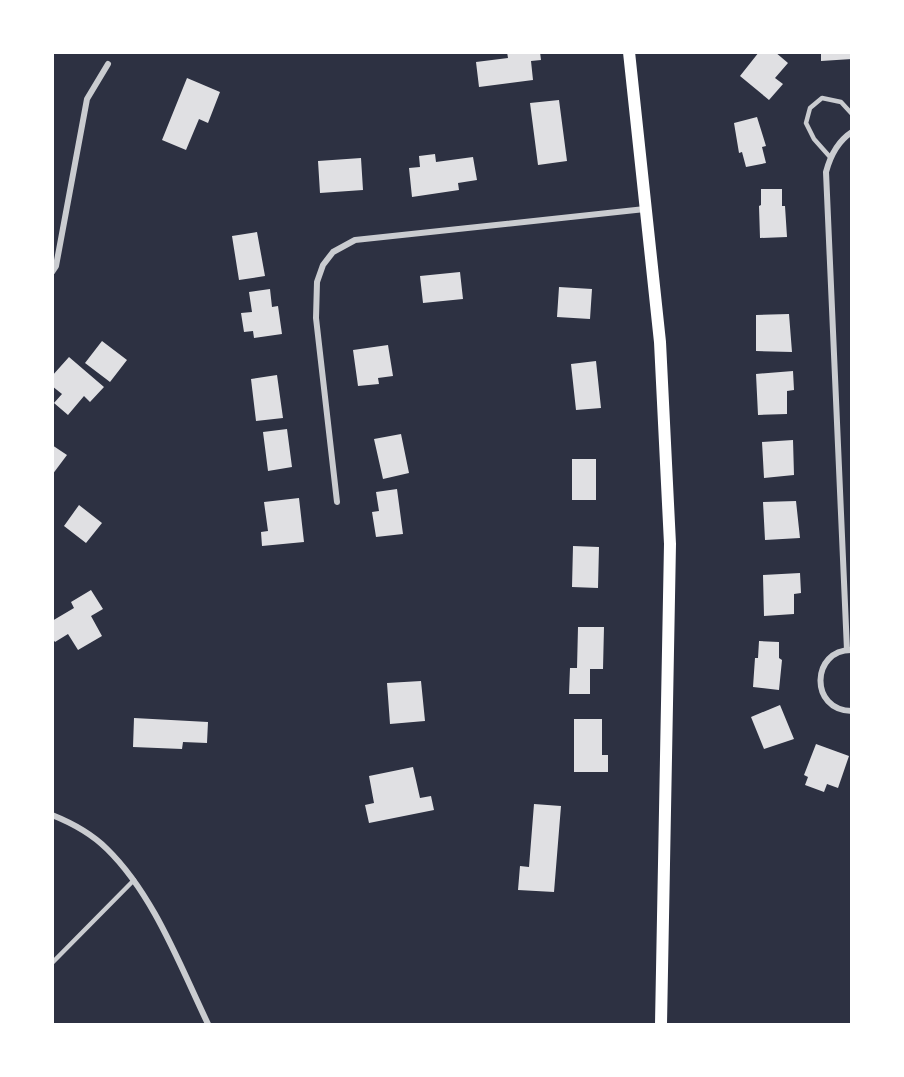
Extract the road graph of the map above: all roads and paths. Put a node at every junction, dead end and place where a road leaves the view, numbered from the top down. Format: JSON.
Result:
{"nodes":[{"id":1,"x":629,"y":52,"type":"edge"},
{"id":2,"x":108,"y":64,"type":"dead end"},
{"id":3,"x":852,"y":114,"type":"edge"},
{"id":4,"x":852,"y":132,"type":"edge"},
{"id":5,"x":830,"y":157,"type":"junction"},
{"id":6,"x":646,"y":209,"type":"junction"},
{"id":7,"x":52,"y":272,"type":"edge"},
{"id":8,"x":337,"y":502,"type":"dead end"},
{"id":9,"x":849,"y":650,"type":"edge"},
{"id":10,"x":852,"y":711,"type":"edge"},
{"id":11,"x":52,"y":815,"type":"edge"},
{"id":12,"x":134,"y":880,"type":"junction"},
{"id":13,"x":52,"y":963,"type":"edge"},
{"id":14,"x":208,"y":1024,"type":"edge"},
{"id":15,"x":661,"y":1024,"type":"edge"}],
"edges":[{"from":1,"to":6,"type":"main road"},
{"from":2,"to":7,"type":"street"},
{"from":3,"to":5,"type":"lane"},
{"from":4,"to":5,"type":"street"},
{"from":5,"to":9,"type":"street"},
{"from":6,"to":8,"type":"street"},
{"from":6,"to":15,"type":"main road"},
{"from":9,"to":10,"type":"street"},
{"from":11,"to":12,"type":"street"},
{"from":12,"to":13,"type":"lane"},
{"from":12,"to":14,"type":"street"}]}
